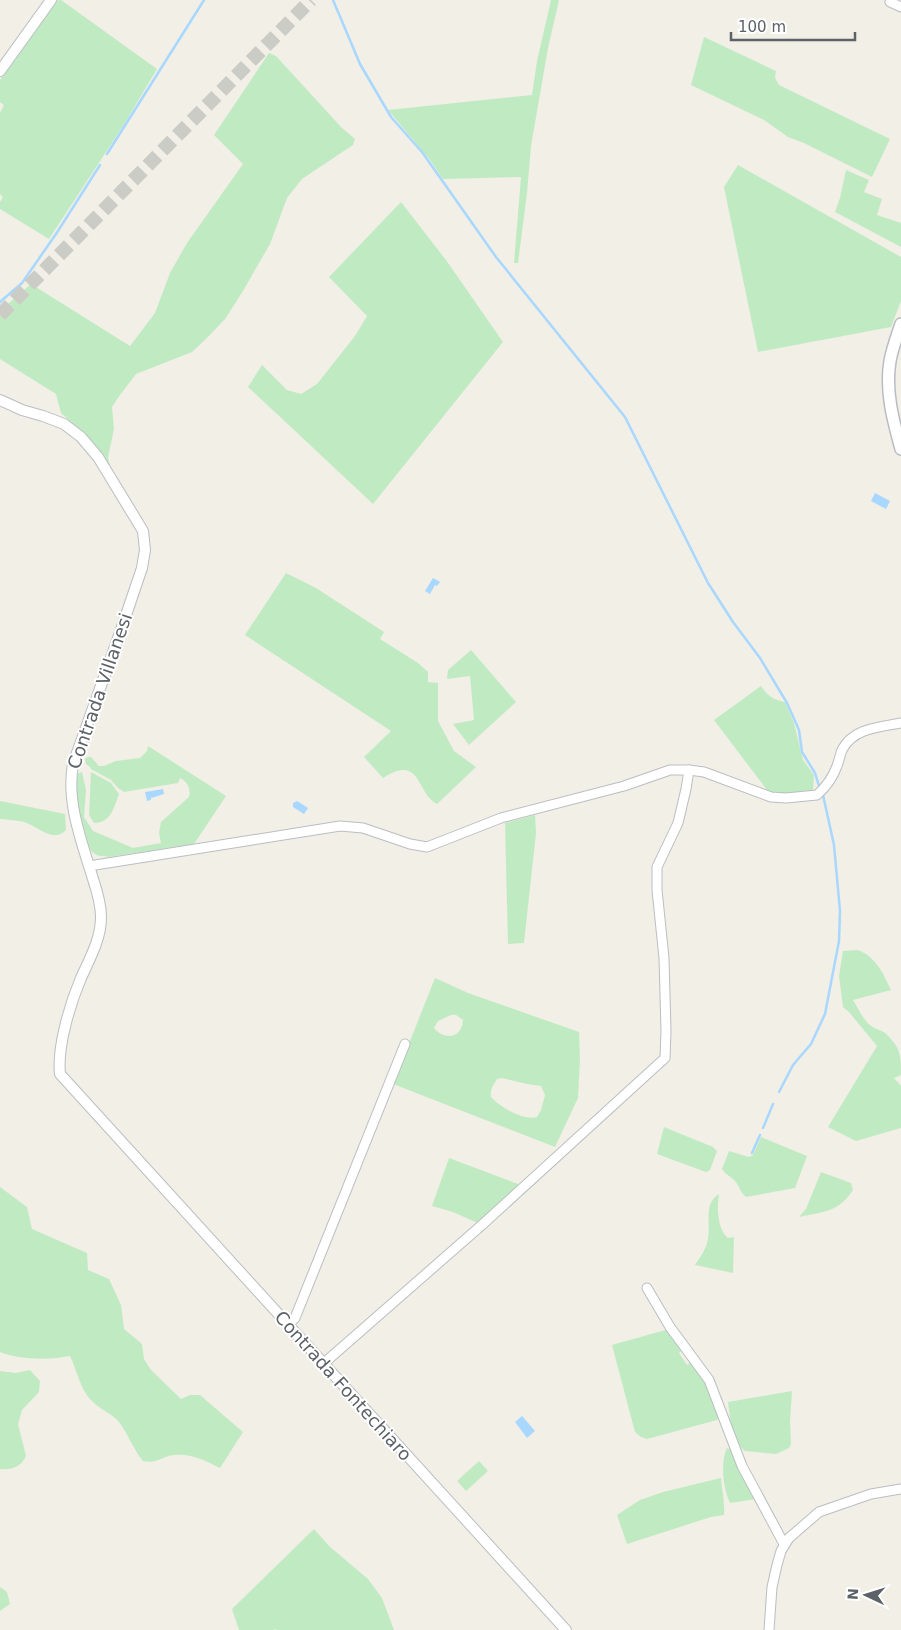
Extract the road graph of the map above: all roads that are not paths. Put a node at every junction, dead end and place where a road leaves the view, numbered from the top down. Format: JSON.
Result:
{"nodes":[{"id":1,"x":51,"y":0,"type":"edge"},
{"id":2,"x":890,"y":2,"type":"dead end"},
{"id":3,"x":901,"y":7,"type":"edge"},
{"id":4,"x":0,"y":71,"type":"edge"},
{"id":5,"x":901,"y":324,"type":"edge"},
{"id":6,"x":0,"y":400,"type":"edge"},
{"id":7,"x":901,"y":449,"type":"edge"},
{"id":8,"x":901,"y":723,"type":"edge"},
{"id":9,"x":689,"y":770,"type":"junction"},
{"id":10,"x":89,"y":866,"type":"junction"},
{"id":11,"x":405,"y":1044,"type":"dead end"},
{"id":12,"x":120,"y":1142,"type":"joint"},
{"id":13,"x":646,"y":1288,"type":"dead end"},
{"id":14,"x":287,"y":1325,"type":"junction"},
{"id":15,"x":323,"y":1364,"type":"junction"},
{"id":16,"x":901,"y":1489,"type":"edge"},
{"id":17,"x":784,"y":1544,"type":"junction"},
{"id":18,"x":566,"y":1630,"type":"edge"},
{"id":19,"x":770,"y":1630,"type":"edge"}],
"edges":[{"from":1,"to":4,"type":"street"},
{"from":2,"to":3,"type":"street"},
{"from":5,"to":7,"type":"main road"},
{"from":6,"to":10,"type":"street","name":"Contrada Villanesi"},
{"from":8,"to":9,"type":"street"},
{"from":9,"to":10,"type":"street"},
{"from":9,"to":15,"type":"street"},
{"from":10,"to":12,"type":"street","name":"Contrada Villanesi"},
{"from":11,"to":14,"type":"street"},
{"from":12,"to":14,"type":"street","name":"Contrada Fontechiaro"},
{"from":13,"to":17,"type":"street"},
{"from":14,"to":15,"type":"street","name":"Contrada Fontechiaro"},
{"from":15,"to":18,"type":"street","name":"Contrada Fontechiaro"},
{"from":16,"to":17,"type":"street"},
{"from":17,"to":19,"type":"street"}]}
